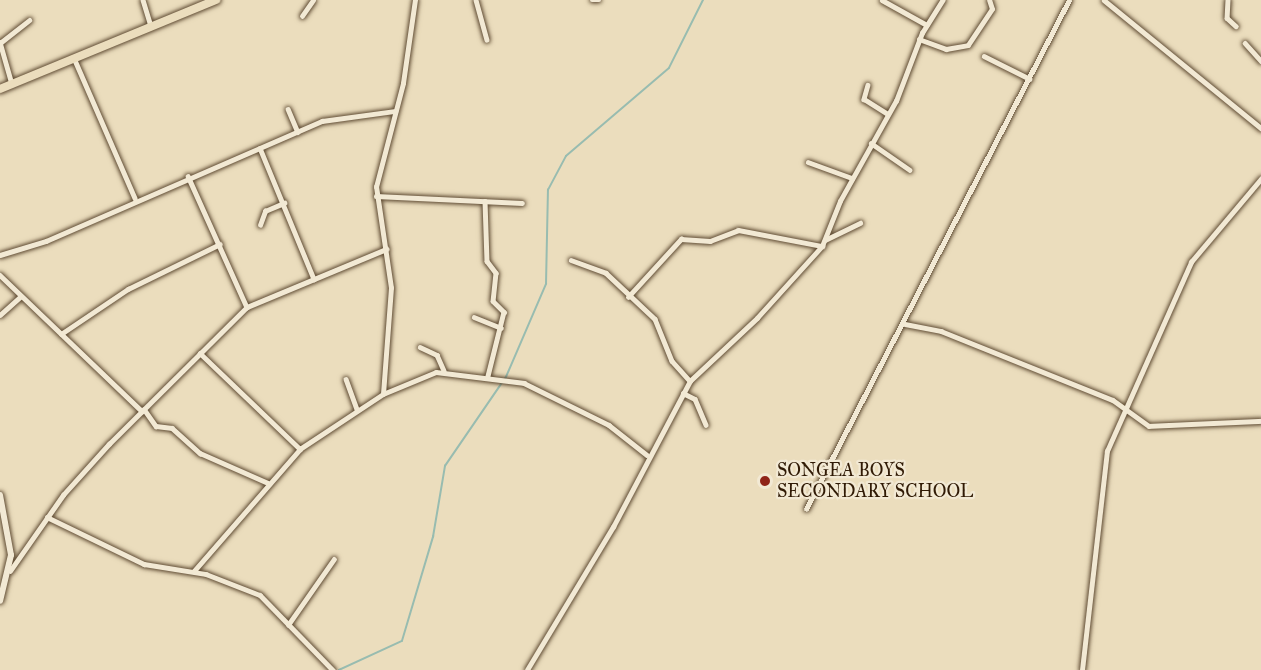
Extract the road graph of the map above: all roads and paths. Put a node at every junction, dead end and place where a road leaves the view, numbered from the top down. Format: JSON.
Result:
{"nodes":[{"id":1,"x":143,"y":0,"type":"edge"},
{"id":2,"x":216,"y":0,"type":"edge"},
{"id":3,"x":313,"y":0,"type":"edge"},
{"id":4,"x":414,"y":0,"type":"edge"},
{"id":5,"x":476,"y":0,"type":"edge"},
{"id":6,"x":592,"y":0,"type":"edge"},
{"id":7,"x":599,"y":0,"type":"edge"},
{"id":8,"x":882,"y":0,"type":"edge"},
{"id":9,"x":943,"y":0,"type":"edge"},
{"id":10,"x":989,"y":0,"type":"edge"},
{"id":11,"x":1069,"y":0,"type":"edge"},
{"id":12,"x":1104,"y":0,"type":"edge"},
{"id":13,"x":1228,"y":0,"type":"edge"},
{"id":14,"x":302,"y":16,"type":"dead end"},
{"id":15,"x":29,"y":20,"type":"dead end"},
{"id":16,"x":927,"y":25,"type":"junction"},
{"id":17,"x":152,"y":26,"type":"junction"},
{"id":18,"x":1236,"y":26,"type":"dead end"},
{"id":19,"x":920,"y":39,"type":"junction"},
{"id":20,"x":487,"y":40,"type":"dead end"},
{"id":21,"x":0,"y":43,"type":"edge"},
{"id":22,"x":1245,"y":43,"type":"dead end"},
{"id":23,"x":984,"y":56,"type":"dead end"},
{"id":24,"x":74,"y":58,"type":"junction"},
{"id":25,"x":1261,"y":61,"type":"edge"},
{"id":26,"x":1030,"y":79,"type":"junction"},
{"id":27,"x":12,"y":84,"type":"junction"},
{"id":28,"x":868,"y":85,"type":"dead end"},
{"id":29,"x":0,"y":89,"type":"edge"},
{"id":30,"x":288,"y":108,"type":"dead end"},
{"id":31,"x":395,"y":111,"type":"junction"},
{"id":32,"x":888,"y":114,"type":"junction"},
{"id":33,"x":1261,"y":128,"type":"edge"},
{"id":34,"x":298,"y":132,"type":"junction"},
{"id":35,"x":871,"y":142,"type":"junction"},
{"id":36,"x":260,"y":148,"type":"junction"},
{"id":37,"x":808,"y":162,"type":"dead end"},
{"id":38,"x":910,"y":170,"type":"dead end"},
{"id":39,"x":188,"y":176,"type":"junction"},
{"id":40,"x":852,"y":178,"type":"junction"},
{"id":41,"x":1261,"y":179,"type":"edge"},
{"id":42,"x":376,"y":196,"type":"junction"},
{"id":43,"x":135,"y":198,"type":"junction"},
{"id":44,"x":485,"y":201,"type":"junction"},
{"id":45,"x":284,"y":203,"type":"junction"},
{"id":46,"x":522,"y":203,"type":"dead end"},
{"id":47,"x":833,"y":219,"type":"junction"},
{"id":48,"x":860,"y":223,"type":"dead end"},
{"id":49,"x":260,"y":225,"type":"dead end"},
{"id":50,"x":843,"y":230,"type":"junction"},
{"id":51,"x":824,"y":243,"type":"junction"},
{"id":52,"x":220,"y":244,"type":"junction"},
{"id":53,"x":386,"y":249,"type":"junction"},
{"id":54,"x":0,"y":255,"type":"edge"},
{"id":55,"x":571,"y":260,"type":"dead end"},
{"id":56,"x":0,"y":275,"type":"edge"},
{"id":57,"x":314,"y":279,"type":"junction"},
{"id":58,"x":21,"y":296,"type":"junction"},
{"id":59,"x":628,"y":297,"type":"junction"},
{"id":60,"x":247,"y":307,"type":"junction"},
{"id":61,"x":0,"y":315,"type":"edge"},
{"id":62,"x":474,"y":317,"type":"dead end"},
{"id":63,"x":905,"y":324,"type":"junction"},
{"id":64,"x":501,"y":328,"type":"junction"},
{"id":65,"x":61,"y":334,"type":"junction"},
{"id":66,"x":420,"y":346,"type":"dead end"},
{"id":67,"x":200,"y":353,"type":"junction"},
{"id":68,"x":444,"y":370,"type":"junction"},
{"id":69,"x":488,"y":376,"type":"junction"},
{"id":70,"x":346,"y":379,"type":"dead end"},
{"id":71,"x":690,"y":381,"type":"junction"},
{"id":72,"x":683,"y":393,"type":"junction"},
{"id":73,"x":383,"y":394,"type":"junction"},
{"id":74,"x":143,"y":410,"type":"junction"},
{"id":75,"x":357,"y":410,"type":"junction"},
{"id":76,"x":1125,"y":410,"type":"junction"},
{"id":77,"x":1261,"y":421,"type":"edge"},
{"id":78,"x":706,"y":425,"type":"dead end"},
{"id":79,"x":300,"y":449,"type":"junction"},
{"id":80,"x":647,"y":455,"type":"junction"},
{"id":81,"x":268,"y":483,"type":"junction"},
{"id":82,"x":0,"y":495,"type":"edge"},
{"id":83,"x":806,"y":509,"type":"dead end"},
{"id":84,"x":47,"y":517,"type":"junction"},
{"id":85,"x":334,"y":559,"type":"dead end"},
{"id":86,"x":9,"y":571,"type":"junction"},
{"id":87,"x":194,"y":571,"type":"junction"},
{"id":88,"x":0,"y":601,"type":"edge"},
{"id":89,"x":288,"y":625,"type":"junction"},
{"id":90,"x":332,"y":669,"type":"edge"},
{"id":91,"x":527,"y":670,"type":"edge"},
{"id":92,"x":1082,"y":670,"type":"edge"}],
"edges":[{"from":1,"to":17,"type":"street"},
{"from":2,"to":17,"type":"highway"},
{"from":3,"to":14,"type":"street"},
{"from":4,"to":31,"type":"street"},
{"from":5,"to":20,"type":"street"},
{"from":6,"to":7,"type":"street"},
{"from":8,"to":16,"type":"street"},
{"from":9,"to":16,"type":"street"},
{"from":10,"to":19,"type":"street"},
{"from":11,"to":26,"type":"street"},
{"from":12,"to":33,"type":"street"},
{"from":13,"to":18,"type":"street"},
{"from":15,"to":21,"type":"street"},
{"from":16,"to":19,"type":"street"},
{"from":17,"to":24,"type":"highway"},
{"from":19,"to":32,"type":"street"},
{"from":21,"to":27,"type":"street"},
{"from":22,"to":25,"type":"street"},
{"from":23,"to":26,"type":"street"},
{"from":24,"to":27,"type":"highway"},
{"from":24,"to":43,"type":"street"},
{"from":26,"to":63,"type":"street"},
{"from":27,"to":29,"type":"highway"},
{"from":28,"to":32,"type":"street"},
{"from":30,"to":34,"type":"street"},
{"from":31,"to":34,"type":"street"},
{"from":31,"to":42,"type":"street"},
{"from":32,"to":35,"type":"street"},
{"from":34,"to":36,"type":"street"},
{"from":35,"to":38,"type":"street"},
{"from":35,"to":40,"type":"street"},
{"from":36,"to":39,"type":"street"},
{"from":36,"to":45,"type":"street"},
{"from":37,"to":40,"type":"street"},
{"from":39,"to":43,"type":"street"},
{"from":39,"to":52,"type":"street"},
{"from":40,"to":47,"type":"street"},
{"from":41,"to":76,"type":"street"},
{"from":42,"to":44,"type":"street"},
{"from":42,"to":53,"type":"street"},
{"from":43,"to":54,"type":"street"},
{"from":44,"to":46,"type":"street"},
{"from":44,"to":64,"type":"street"},
{"from":45,"to":49,"type":"street"},
{"from":45,"to":57,"type":"street"},
{"from":47,"to":50,"type":"street"},
{"from":47,"to":51,"type":"street"},
{"from":48,"to":50,"type":"street"},
{"from":50,"to":51,"type":"street"},
{"from":51,"to":59,"type":"street"},
{"from":51,"to":71,"type":"street"},
{"from":52,"to":60,"type":"street"},
{"from":52,"to":65,"type":"street"},
{"from":53,"to":57,"type":"street"},
{"from":53,"to":73,"type":"street"},
{"from":55,"to":59,"type":"street"},
{"from":56,"to":58,"type":"street"},
{"from":57,"to":60,"type":"street"},
{"from":58,"to":61,"type":"street"},
{"from":58,"to":65,"type":"street"},
{"from":59,"to":71,"type":"street"},
{"from":60,"to":67,"type":"street"},
{"from":62,"to":64,"type":"street"},
{"from":63,"to":76,"type":"street"},
{"from":63,"to":83,"type":"street"},
{"from":64,"to":69,"type":"street"},
{"from":65,"to":74,"type":"street"},
{"from":66,"to":68,"type":"street"},
{"from":67,"to":74,"type":"street"},
{"from":67,"to":79,"type":"street"},
{"from":68,"to":69,"type":"street"},
{"from":68,"to":73,"type":"street"},
{"from":69,"to":80,"type":"street"},
{"from":70,"to":75,"type":"street"},
{"from":71,"to":72,"type":"street"},
{"from":72,"to":78,"type":"street"},
{"from":72,"to":80,"type":"street"},
{"from":73,"to":75,"type":"street"},
{"from":74,"to":81,"type":"street"},
{"from":74,"to":84,"type":"street"},
{"from":75,"to":79,"type":"street"},
{"from":76,"to":77,"type":"street"},
{"from":76,"to":92,"type":"street"},
{"from":79,"to":81,"type":"street"},
{"from":80,"to":91,"type":"street"},
{"from":81,"to":87,"type":"street"},
{"from":82,"to":86,"type":"street"},
{"from":84,"to":86,"type":"street"},
{"from":84,"to":87,"type":"street"},
{"from":85,"to":89,"type":"street"},
{"from":86,"to":88,"type":"street"},
{"from":87,"to":89,"type":"street"},
{"from":89,"to":90,"type":"street"}]}
